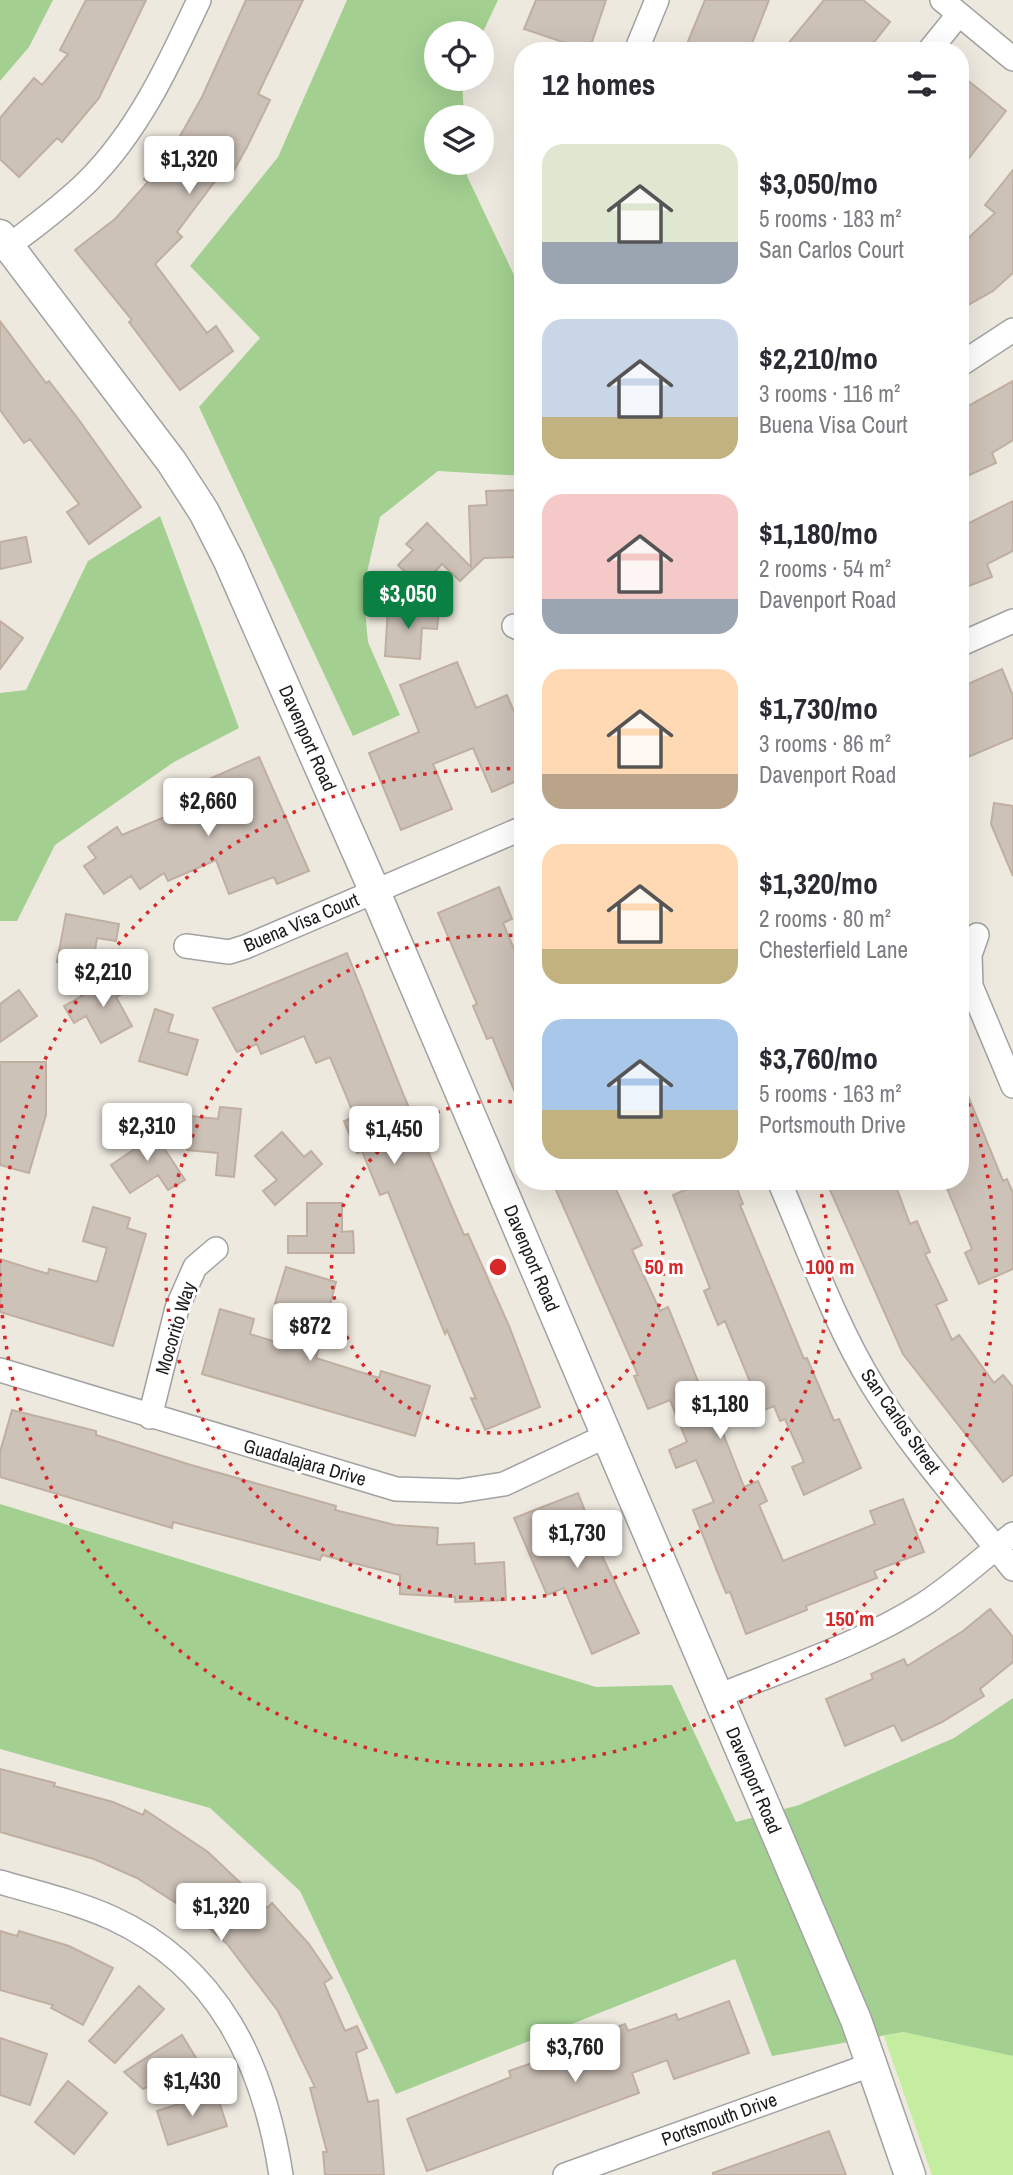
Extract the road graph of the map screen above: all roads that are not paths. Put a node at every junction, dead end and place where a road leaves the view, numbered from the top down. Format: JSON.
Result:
{"nodes":[{"id":1,"x":199,"y":0,"type":"edge"},
{"id":2,"x":657,"y":0,"type":"edge"},
{"id":3,"x":951,"y":7,"type":"edge"},
{"id":4,"x":640,"y":42,"type":"edge"},
{"id":5,"x":934,"y":42,"type":"edge"},
{"id":6,"x":1013,"y":59,"type":"edge"},
{"id":7,"x":5,"y":241,"type":"edge"},
{"id":8,"x":1013,"y":330,"type":"edge"},
{"id":9,"x":969,"y":359,"type":"edge"},
{"id":10,"x":1013,"y":621,"type":"edge"},
{"id":11,"x":969,"y":640,"type":"edge"},
{"id":12,"x":514,"y":832,"type":"edge"},
{"id":13,"x":375,"y":892,"type":"junction"},
{"id":14,"x":977,"y":935,"type":"dead end"},
{"id":15,"x":186,"y":946,"type":"dead end"},
{"id":16,"x":1013,"y":1086,"type":"edge"},
{"id":17,"x":783,"y":1190,"type":"edge"},
{"id":18,"x":216,"y":1249,"type":"dead end"},
{"id":19,"x":0,"y":1370,"type":"edge"},
{"id":20,"x":150,"y":1417,"type":"junction"},
{"id":21,"x":608,"y":1435,"type":"junction"},
{"id":22,"x":1005,"y":1541,"type":"edge"},
{"id":23,"x":1013,"y":1569,"type":"edge"},
{"id":24,"x":718,"y":1696,"type":"junction"},
{"id":25,"x":0,"y":1882,"type":"edge"},
{"id":26,"x":873,"y":2064,"type":"junction"},
{"id":27,"x":579,"y":2173,"type":"edge"},
{"id":28,"x":281,"y":2175,"type":"edge"},
{"id":29,"x":910,"y":2175,"type":"edge"}],
"edges":[{"from":1,"to":7,"type":"street"},
{"from":2,"to":4,"type":"street"},
{"from":3,"to":5,"type":"street"},
{"from":3,"to":6,"type":"street"},
{"from":7,"to":13,"type":"street","name":"Davenport Road"},
{"from":8,"to":9,"type":"street"},
{"from":10,"to":11,"type":"street"},
{"from":12,"to":13,"type":"street","name":"Buena Visa Court"},
{"from":13,"to":15,"type":"street","name":"Buena Visa Court"},
{"from":13,"to":21,"type":"street","name":"Davenport Road"},
{"from":14,"to":16,"type":"street"},
{"from":17,"to":22,"type":"street","name":"San Carlos Street"},
{"from":18,"to":20,"type":"street","name":"Mocorito Way"},
{"from":19,"to":20,"type":"street","name":"Guadalajara Drive"},
{"from":20,"to":21,"type":"street","name":"Guadalajara Drive"},
{"from":21,"to":24,"type":"street","name":"Davenport Road"},
{"from":22,"to":23,"type":"street","name":"San Carlos Street"},
{"from":22,"to":24,"type":"street"},
{"from":24,"to":26,"type":"street","name":"Davenport Road"},
{"from":25,"to":28,"type":"street"},
{"from":26,"to":27,"type":"street","name":"Portsmouth Drive"},
{"from":26,"to":29,"type":"street","name":"Davenport Road"}]}
